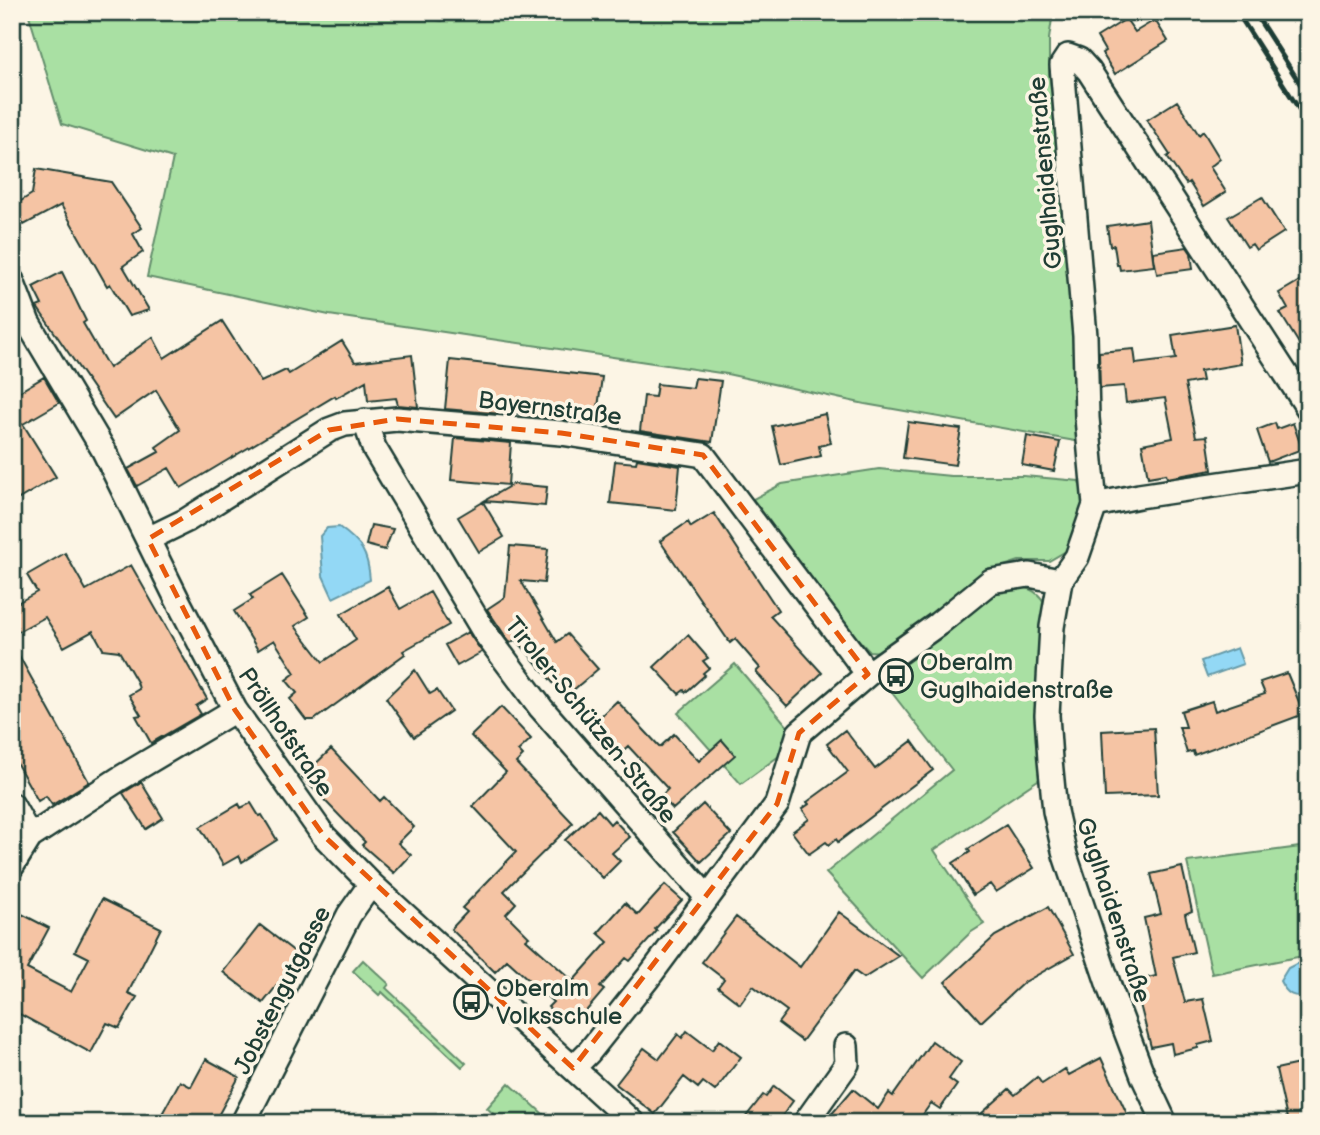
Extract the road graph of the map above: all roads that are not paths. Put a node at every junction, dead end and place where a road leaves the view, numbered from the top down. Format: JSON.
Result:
{"nodes":[{"id":1,"x":12,"y":281,"type":"edge"},
{"id":2,"x":1308,"y":408,"type":"edge"},
{"id":3,"x":365,"y":421,"type":"junction"},
{"id":4,"x":1308,"y":471,"type":"edge"},
{"id":5,"x":1095,"y":505,"type":"junction"},
{"id":6,"x":148,"y":539,"type":"junction"},
{"id":7,"x":1060,"y":581,"type":"junction"},
{"id":8,"x":868,"y":674,"type":"junction"},
{"id":9,"x":235,"y":710,"type":"junction"},
{"id":10,"x":12,"y":804,"type":"edge"},
{"id":11,"x":30,"y":837,"type":"junction"},
{"id":12,"x":12,"y":866,"type":"edge"},
{"id":13,"x":371,"y":884,"type":"junction"},
{"id":14,"x":708,"y":897,"type":"junction"},
{"id":15,"x":846,"y":1046,"type":"dead end"},
{"id":16,"x":573,"y":1068,"type":"junction"},
{"id":17,"x":243,"y":1123,"type":"edge"},
{"id":18,"x":634,"y":1123,"type":"edge"},
{"id":19,"x":806,"y":1123,"type":"edge"},
{"id":20,"x":1165,"y":1123,"type":"edge"}],
"edges":[{"from":1,"to":6,"type":"street","name":"Pröllhofstraße"},
{"from":2,"to":5,"type":"street","name":"Guglhaidenstraße"},
{"from":3,"to":6,"type":"street","name":"Bayernstraße"},
{"from":3,"to":8,"type":"street","name":"Bayernstraße"},
{"from":3,"to":14,"type":"street","name":"Tiroler-Schützen-Straße"},
{"from":4,"to":5,"type":"street"},
{"from":5,"to":7,"type":"street","name":"Guglhaidenstraße"},
{"from":6,"to":9,"type":"street","name":"Pröllhofstraße"},
{"from":7,"to":8,"type":"street"},
{"from":7,"to":20,"type":"street","name":"Guglhaidenstraße"},
{"from":8,"to":14,"type":"street"},
{"from":9,"to":11,"type":"street"},
{"from":9,"to":13,"type":"street","name":"Pröllhofstraße"},
{"from":10,"to":11,"type":"street"},
{"from":11,"to":12,"type":"street"},
{"from":13,"to":16,"type":"street","name":"Pröllhofstraße"},
{"from":13,"to":17,"type":"street","name":"Jobstengutgasse"},
{"from":14,"to":16,"type":"street"},
{"from":15,"to":19,"type":"street"},
{"from":16,"to":18,"type":"street","name":"Pröllhofstraße"}]}
